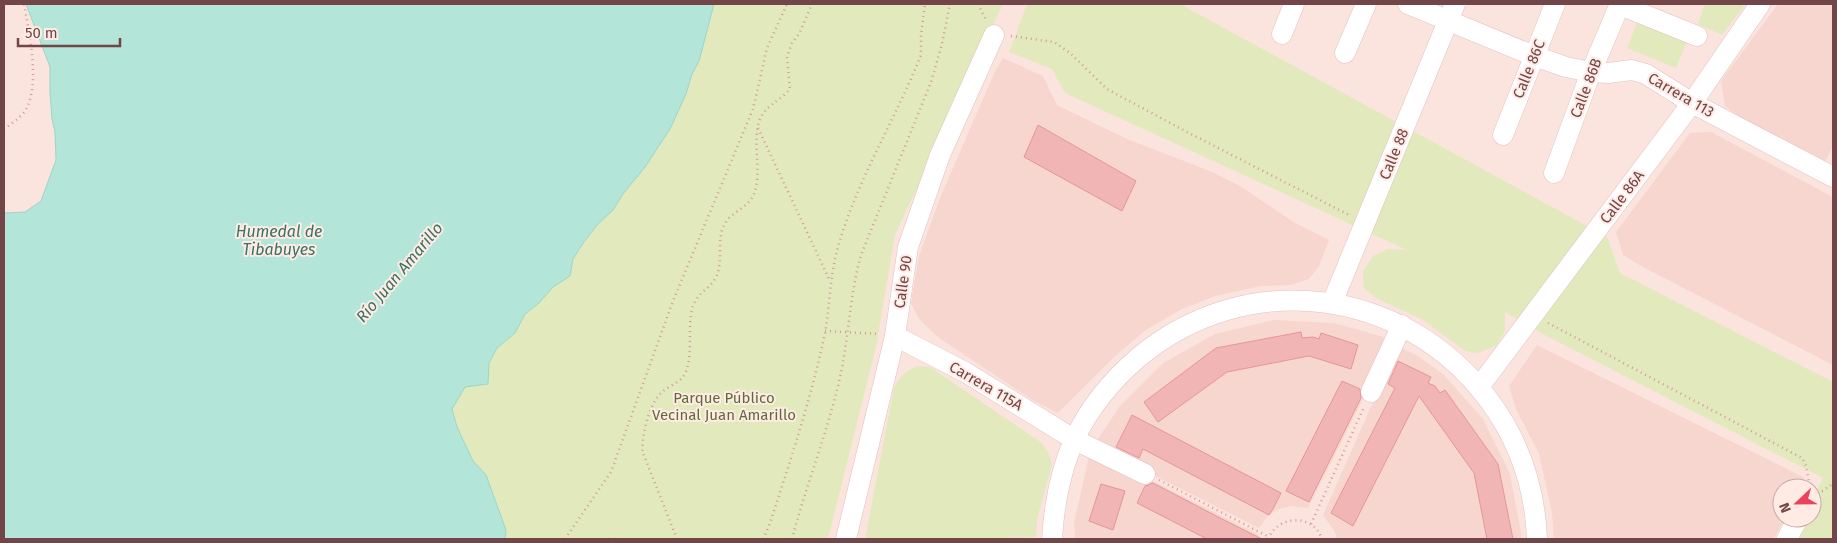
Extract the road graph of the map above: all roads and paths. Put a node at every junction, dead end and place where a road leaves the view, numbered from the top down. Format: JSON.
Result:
{"nodes":[{"id":1,"x":24,"y":4,"type":"edge"},
{"id":2,"x":787,"y":4,"type":"edge"},
{"id":3,"x":812,"y":4,"type":"edge"},
{"id":4,"x":925,"y":4,"type":"edge"},
{"id":5,"x":950,"y":4,"type":"edge"},
{"id":6,"x":1294,"y":4,"type":"edge"},
{"id":7,"x":1366,"y":4,"type":"edge"},
{"id":8,"x":1408,"y":4,"type":"edge"},
{"id":9,"x":1555,"y":4,"type":"edge"},
{"id":10,"x":1620,"y":4,"type":"edge"},
{"id":11,"x":1760,"y":4,"type":"edge"},
{"id":12,"x":1451,"y":12,"type":"edge"},
{"id":13,"x":1282,"y":34,"type":"dead end"},
{"id":14,"x":994,"y":35,"type":"joint"},
{"id":15,"x":1696,"y":36,"type":"dead end"},
{"id":16,"x":1345,"y":53,"type":"dead end"},
{"id":17,"x":1534,"y":56,"type":"junction"},
{"id":18,"x":1591,"y":72,"type":"junction"},
{"id":19,"x":1692,"y":103,"type":"junction"},
{"id":20,"x":757,"y":126,"type":"junction"},
{"id":21,"x":4,"y":129,"type":"edge"},
{"id":22,"x":1503,"y":135,"type":"dead end"},
{"id":23,"x":1554,"y":173,"type":"dead end"},
{"id":24,"x":1833,"y":177,"type":"edge"},
{"id":25,"x":1365,"y":224,"type":"junction"},
{"id":26,"x":830,"y":283,"type":"junction"},
{"id":27,"x":1332,"y":303,"type":"junction"},
{"id":28,"x":1534,"y":315,"type":"junction"},
{"id":29,"x":1402,"y":325,"type":"junction"},
{"id":30,"x":825,"y":331,"type":"junction"},
{"id":31,"x":848,"y":333,"type":"junction"},
{"id":32,"x":895,"y":336,"type":"junction"},
{"id":33,"x":1479,"y":387,"type":"junction"},
{"id":34,"x":1371,"y":392,"type":"joint"},
{"id":35,"x":1074,"y":440,"type":"junction"},
{"id":36,"x":1146,"y":474,"type":"joint"},
{"id":37,"x":1808,"y":478,"type":"edge"},
{"id":38,"x":1833,"y":484,"type":"edge"},
{"id":39,"x":1822,"y":491,"type":"edge"},
{"id":40,"x":1310,"y":524,"type":"junction"},
{"id":41,"x":1269,"y":538,"type":"edge"},
{"id":42,"x":565,"y":539,"type":"edge"},
{"id":43,"x":609,"y":539,"type":"edge"},
{"id":44,"x":616,"y":539,"type":"edge"},
{"id":45,"x":677,"y":539,"type":"edge"},
{"id":46,"x":762,"y":539,"type":"edge"},
{"id":47,"x":792,"y":539,"type":"edge"},
{"id":48,"x":846,"y":539,"type":"edge"},
{"id":49,"x":1052,"y":539,"type":"edge"},
{"id":50,"x":1322,"y":539,"type":"edge"},
{"id":51,"x":1537,"y":539,"type":"edge"}],
"edges":[{"from":1,"to":21,"type":"path"},
{"from":2,"to":42,"type":"path"},
{"from":3,"to":20,"type":"path"},
{"from":4,"to":26,"type":"path"},
{"from":5,"to":31,"type":"path"},
{"from":6,"to":13,"type":"street"},
{"from":7,"to":16,"type":"street"},
{"from":8,"to":12,"type":"street","name":"Carrera 113"},
{"from":9,"to":17,"type":"street","name":"Calle 86C"},
{"from":10,"to":15,"type":"street"},
{"from":10,"to":18,"type":"street","name":"Calle 86B"},
{"from":11,"to":19,"type":"street","name":"Calle 86A"},
{"from":12,"to":17,"type":"street","name":"Carrera 113"},
{"from":12,"to":25,"type":"street","name":"Calle 88"},
{"from":14,"to":25,"type":"path"},
{"from":14,"to":32,"type":"street","name":"Calle 90"},
{"from":17,"to":18,"type":"street","name":"Carrera 113"},
{"from":17,"to":22,"type":"street","name":"Calle 86C"},
{"from":18,"to":19,"type":"street","name":"Carrera 113"},
{"from":18,"to":23,"type":"street","name":"Calle 86B"},
{"from":19,"to":24,"type":"street","name":"Carrera 113"},
{"from":19,"to":28,"type":"street","name":"Calle 86A"},
{"from":20,"to":26,"type":"path"},
{"from":20,"to":45,"type":"path"},
{"from":25,"to":27,"type":"street","name":"Calle 88"},
{"from":26,"to":30,"type":"path"},
{"from":27,"to":29,"type":"street"},
{"from":27,"to":35,"type":"street"},
{"from":28,"to":33,"type":"street","name":"Calle 86A"},
{"from":28,"to":37,"type":"path"},
{"from":29,"to":33,"type":"street"},
{"from":29,"to":34,"type":"street"},
{"from":30,"to":31,"type":"path"},
{"from":30,"to":46,"type":"path"},
{"from":31,"to":32,"type":"path"},
{"from":31,"to":47,"type":"path"},
{"from":32,"to":35,"type":"street","name":"Carrera 115A"},
{"from":32,"to":48,"type":"street","name":"Calle 90"},
{"from":33,"to":51,"type":"street"},
{"from":34,"to":40,"type":"path"},
{"from":35,"to":36,"type":"street","name":"Carrera 115A"},
{"from":35,"to":49,"type":"street"},
{"from":36,"to":41,"type":"path"},
{"from":38,"to":39,"type":"path"},
{"from":40,"to":41,"type":"path"},
{"from":40,"to":50,"type":"path"},
{"from":43,"to":44,"type":"path"}]}
